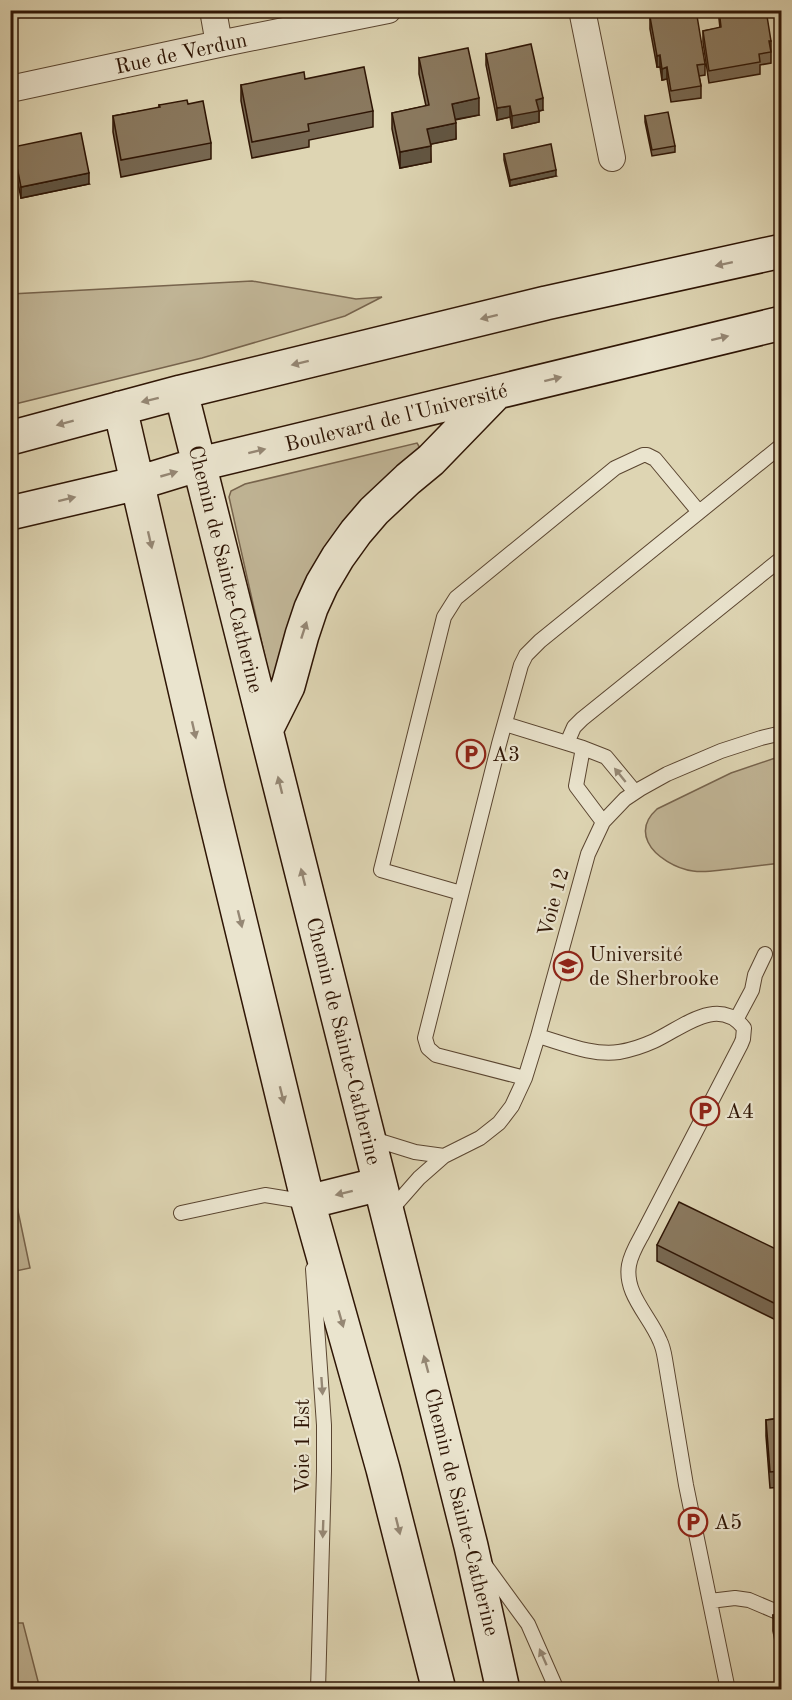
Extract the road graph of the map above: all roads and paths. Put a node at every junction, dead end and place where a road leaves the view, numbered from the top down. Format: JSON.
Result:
{"nodes":[{"id":1,"x":213,"y":10,"type":"edge"},
{"id":2,"x":388,"y":10,"type":"edge"},
{"id":3,"x":582,"y":10,"type":"edge"},
{"id":4,"x":219,"y":44,"type":"junction"},
{"id":5,"x":10,"y":89,"type":"edge"},
{"id":6,"x":612,"y":158,"type":"dead end"},
{"id":7,"x":782,"y":252,"type":"edge"},
{"id":8,"x":782,"y":323,"type":"edge"},
{"id":9,"x":181,"y":392,"type":"junction"},
{"id":10,"x":496,"y":393,"type":"junction"},
{"id":11,"x":120,"y":408,"type":"junction"},
{"id":12,"x":10,"y":438,"type":"edge"},
{"id":13,"x":782,"y":444,"type":"edge"},
{"id":14,"x":200,"y":464,"type":"junction"},
{"id":15,"x":138,"y":483,"type":"junction"},
{"id":16,"x":699,"y":512,"type":"junction"},
{"id":17,"x":10,"y":513,"type":"edge"},
{"id":18,"x":782,"y":558,"type":"edge"},
{"id":19,"x":505,"y":724,"type":"junction"},
{"id":20,"x":266,"y":730,"type":"junction"},
{"id":21,"x":782,"y":733,"type":"edge"},
{"id":22,"x":567,"y":743,"type":"junction"},
{"id":23,"x":583,"y":748,"type":"junction"},
{"id":24,"x":635,"y":792,"type":"junction"},
{"id":25,"x":603,"y":822,"type":"junction"},
{"id":26,"x":461,"y":893,"type":"junction"},
{"id":27,"x":765,"y":954,"type":"dead end"},
{"id":28,"x":736,"y":1020,"type":"junction"},
{"id":29,"x":538,"y":1036,"type":"junction"},
{"id":30,"x":525,"y":1078,"type":"junction"},
{"id":31,"x":368,"y":1137,"type":"junction"},
{"id":32,"x":444,"y":1156,"type":"junction"},
{"id":33,"x":383,"y":1199,"type":"junction"},
{"id":34,"x":308,"y":1202,"type":"junction"},
{"id":35,"x":181,"y":1213,"type":"dead end"},
{"id":36,"x":471,"y":1546,"type":"junction"},
{"id":37,"x":710,"y":1601,"type":"junction"},
{"id":38,"x":782,"y":1614,"type":"edge"},
{"id":39,"x":318,"y":1689,"type":"edge"},
{"id":40,"x":439,"y":1689,"type":"edge"},
{"id":41,"x":503,"y":1689,"type":"edge"},
{"id":42,"x":557,"y":1689,"type":"edge"},
{"id":43,"x":728,"y":1689,"type":"edge"}],
"edges":[{"from":1,"to":4,"type":"street"},
{"from":2,"to":4,"type":"street","name":"Rue de Verdun"},
{"from":3,"to":6,"type":"street"},
{"from":4,"to":5,"type":"street","name":"Rue de Verdun"},
{"from":7,"to":9,"type":"main road","one_way":true},
{"from":10,"to":8,"type":"main road","name":"Boulevard de l'Université","one_way":true},
{"from":9,"to":11,"type":"main road","one_way":true},
{"from":9,"to":14,"type":"main road","name":"Chemin de Sainte-Catherine"},
{"from":14,"to":10,"type":"main road","name":"Boulevard de l'Université","one_way":true},
{"from":20,"to":10,"type":"main road","one_way":true},
{"from":11,"to":12,"type":"main road","one_way":true},
{"from":11,"to":15,"type":"main road"},
{"from":13,"to":16,"type":"lane"},
{"from":15,"to":14,"type":"main road","name":"Boulevard de l'Université","one_way":true},
{"from":14,"to":20,"type":"main road","name":"Chemin de Sainte-Catherine"},
{"from":17,"to":15,"type":"main road","name":"Boulevard de l'Université","one_way":true},
{"from":15,"to":34,"type":"main road","one_way":true},
{"from":16,"to":19,"type":"lane"},
{"from":16,"to":26,"type":"lane"},
{"from":18,"to":22,"type":"lane"},
{"from":19,"to":22,"type":"lane"},
{"from":19,"to":26,"type":"lane"},
{"from":31,"to":20,"type":"main road","name":"Chemin de Sainte-Catherine","one_way":true},
{"from":21,"to":24,"type":"lane","name":"Voie 12"},
{"from":22,"to":23,"type":"lane"},
{"from":24,"to":23,"type":"lane","one_way":true},
{"from":23,"to":25,"type":"lane"},
{"from":24,"to":25,"type":"lane","name":"Voie 12"},
{"from":25,"to":29,"type":"lane","name":"Voie 12"},
{"from":26,"to":30,"type":"lane"},
{"from":27,"to":28,"type":"lane"},
{"from":28,"to":29,"type":"lane"},
{"from":28,"to":37,"type":"lane"},
{"from":29,"to":30,"type":"lane","name":"Voie 12"},
{"from":30,"to":32,"type":"lane","name":"Voie 12"},
{"from":31,"to":32,"type":"lane"},
{"from":31,"to":33,"type":"main road","name":"Chemin de Sainte-Catherine"},
{"from":32,"to":33,"type":"lane","name":"Voie 12"},
{"from":33,"to":34,"type":"main road","one_way":true},
{"from":36,"to":33,"type":"main road","name":"Chemin de Sainte-Catherine","one_way":true},
{"from":34,"to":35,"type":"lane"},
{"from":34,"to":39,"type":"lane","name":"Voie 1 Est","one_way":true},
{"from":34,"to":40,"type":"main road","one_way":true},
{"from":36,"to":41,"type":"main road","name":"Chemin de Sainte-Catherine"},
{"from":42,"to":36,"type":"lane","one_way":true},
{"from":37,"to":38,"type":"lane"},
{"from":37,"to":43,"type":"lane"}]}
